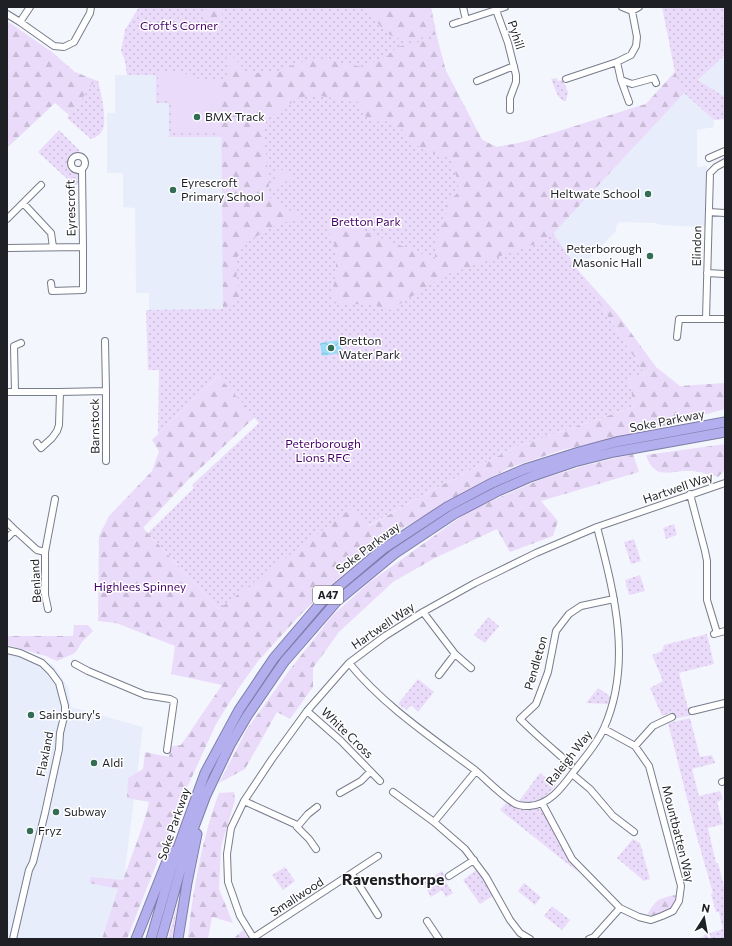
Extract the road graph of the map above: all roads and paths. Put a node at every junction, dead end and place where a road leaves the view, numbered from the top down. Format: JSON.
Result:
{"nodes":[{"id":1,"x":30,"y":7,"type":"edge"},
{"id":2,"x":91,"y":7,"type":"edge"},
{"id":3,"x":462,"y":7,"type":"edge"},
{"id":4,"x":504,"y":7,"type":"edge"},
{"id":5,"x":622,"y":7,"type":"edge"},
{"id":6,"x":639,"y":7,"type":"edge"},
{"id":7,"x":496,"y":10,"type":"junction"},
{"id":8,"x":632,"y":11,"type":"junction"},
{"id":9,"x":7,"y":14,"type":"edge"},
{"id":10,"x":466,"y":20,"type":"junction"},
{"id":11,"x":20,"y":22,"type":"junction"},
{"id":12,"x":453,"y":24,"type":"dead end"},
{"id":13,"x":617,"y":62,"type":"junction"},
{"id":14,"x":514,"y":66,"type":"junction"},
{"id":15,"x":566,"y":79,"type":"dead end"},
{"id":16,"x":621,"y":80,"type":"junction"},
{"id":17,"x":478,"y":81,"type":"dead end"},
{"id":18,"x":656,"y":83,"type":"dead end"},
{"id":19,"x":629,"y":102,"type":"dead end"},
{"id":20,"x":510,"y":110,"type":"dead end"},
{"id":21,"x":725,"y":152,"type":"edge"},
{"id":22,"x":709,"y":158,"type":"dead end"},
{"id":23,"x":725,"y":162,"type":"edge"},
{"id":24,"x":82,"y":169,"type":"dead end"},
{"id":25,"x":41,"y":185,"type":"dead end"},
{"id":26,"x":23,"y":203,"type":"junction"},
{"id":27,"x":708,"y":212,"type":"junction"},
{"id":28,"x":725,"y":213,"type":"edge"},
{"id":29,"x":7,"y":219,"type":"edge"},
{"id":30,"x":53,"y":247,"type":"junction"},
{"id":31,"x":83,"y":247,"type":"junction"},
{"id":32,"x":7,"y":248,"type":"edge"},
{"id":33,"x":707,"y":273,"type":"junction"},
{"id":34,"x":725,"y":274,"type":"edge"},
{"id":35,"x":51,"y":283,"type":"dead end"},
{"id":36,"x":706,"y":319,"type":"junction"},
{"id":37,"x":725,"y":319,"type":"edge"},
{"id":38,"x":678,"y":336,"type":"dead end"},
{"id":39,"x":20,"y":343,"type":"dead end"},
{"id":40,"x":107,"y":346,"type":"dead end"},
{"id":41,"x":106,"y":391,"type":"junction"},
{"id":42,"x":7,"y":392,"type":"edge"},
{"id":43,"x":15,"y":392,"type":"junction"},
{"id":44,"x":60,"y":392,"type":"junction"},
{"id":45,"x":725,"y":417,"type":"edge"},
{"id":46,"x":725,"y":422,"type":"edge"},
{"id":47,"x":678,"y":431,"type":"junction"},
{"id":48,"x":725,"y":432,"type":"edge"},
{"id":49,"x":725,"y":436,"type":"edge"},
{"id":50,"x":690,"y":438,"type":"junction"},
{"id":51,"x":37,"y":443,"type":"dead end"},
{"id":52,"x":106,"y":461,"type":"dead end"},
{"id":53,"x":725,"y":483,"type":"edge"},
{"id":54,"x":690,"y":494,"type":"junction"},
{"id":55,"x":55,"y":499,"type":"dead end"},
{"id":56,"x":7,"y":522,"type":"edge"},
{"id":57,"x":597,"y":527,"type":"junction"},
{"id":58,"x":15,"y":530,"type":"junction"},
{"id":59,"x":7,"y":538,"type":"edge"},
{"id":60,"x":45,"y":552,"type":"junction"},
{"id":61,"x":614,"y":599,"type":"junction"},
{"id":62,"x":48,"y":609,"type":"dead end"},
{"id":63,"x":423,"y":612,"type":"junction"},
{"id":64,"x":725,"y":631,"type":"edge"},
{"id":65,"x":7,"y":650,"type":"edge"},
{"id":66,"x":455,"y":654,"type":"junction"},
{"id":67,"x":348,"y":663,"type":"junction"},
{"id":68,"x":75,"y":664,"type":"dead end"},
{"id":69,"x":471,"y":668,"type":"dead end"},
{"id":70,"x":439,"y":675,"type":"dead end"},
{"id":71,"x":725,"y":703,"type":"edge"},
{"id":72,"x":307,"y":711,"type":"junction"},
{"id":73,"x":692,"y":711,"type":"dead end"},
{"id":74,"x":672,"y":717,"type":"dead end"},
{"id":75,"x":604,"y":729,"type":"junction"},
{"id":76,"x":168,"y":742,"type":"junction"},
{"id":77,"x":176,"y":743,"type":"dead end"},
{"id":78,"x":635,"y":746,"type":"junction"},
{"id":79,"x":166,"y":750,"type":"dead end"},
{"id":80,"x":571,"y":765,"type":"dead end"},
{"id":81,"x":476,"y":771,"type":"junction"},
{"id":82,"x":370,"y":772,"type":"junction"},
{"id":83,"x":204,"y":773,"type":"junction"},
{"id":84,"x":572,"y":774,"type":"junction"},
{"id":85,"x":380,"y":781,"type":"dead end"},
{"id":86,"x":393,"y":792,"type":"dead end"},
{"id":87,"x":340,"y":793,"type":"dead end"},
{"id":88,"x":206,"y":795,"type":"junction"},
{"id":89,"x":244,"y":801,"type":"junction"},
{"id":90,"x":542,"y":803,"type":"junction"},
{"id":91,"x":317,"y":807,"type":"dead end"},
{"id":92,"x":434,"y":822,"type":"junction"},
{"id":93,"x":297,"y":827,"type":"junction"},
{"id":94,"x":634,"y":832,"type":"dead end"},
{"id":95,"x":316,"y":849,"type":"dead end"},
{"id":96,"x":378,"y":856,"type":"dead end"},
{"id":97,"x":474,"y":860,"type":"junction"},
{"id":98,"x":352,"y":874,"type":"junction"},
{"id":99,"x":449,"y":876,"type":"dead end"},
{"id":100,"x":620,"y":908,"type":"junction"},
{"id":101,"x":378,"y":915,"type":"dead end"},
{"id":102,"x":427,"y":921,"type":"dead end"},
{"id":103,"x":253,"y":938,"type":"edge"},
{"id":104,"x":13,"y":939,"type":"edge"},
{"id":105,"x":136,"y":939,"type":"edge"},
{"id":106,"x":151,"y":939,"type":"edge"},
{"id":107,"x":161,"y":939,"type":"edge"},
{"id":108,"x":178,"y":939,"type":"edge"},
{"id":109,"x":439,"y":939,"type":"edge"},
{"id":110,"x":530,"y":939,"type":"edge"},
{"id":111,"x":589,"y":939,"type":"edge"}],
"edges":[{"from":1,"to":11,"type":"street"},
{"from":2,"to":11,"type":"street"},
{"from":3,"to":10,"type":"street"},
{"from":4,"to":7,"type":"street"},
{"from":5,"to":8,"type":"street"},
{"from":6,"to":8,"type":"street"},
{"from":7,"to":10,"type":"street"},
{"from":7,"to":14,"type":"street","name":"Pyhill"},
{"from":8,"to":13,"type":"street"},
{"from":9,"to":11,"type":"street"},
{"from":10,"to":12,"type":"street"},
{"from":13,"to":15,"type":"street"},
{"from":13,"to":16,"type":"street"},
{"from":14,"to":17,"type":"street","name":"Pyhill"},
{"from":14,"to":20,"type":"street","name":"Pyhill"},
{"from":16,"to":18,"type":"street"},
{"from":16,"to":19,"type":"street"},
{"from":21,"to":22,"type":"street"},
{"from":23,"to":27,"type":"street"},
{"from":24,"to":31,"type":"street","name":"Eyrescroft"},
{"from":25,"to":26,"type":"street"},
{"from":26,"to":29,"type":"street"},
{"from":26,"to":30,"type":"street","name":"Eyrescroft"},
{"from":27,"to":28,"type":"street","name":"Elindon"},
{"from":27,"to":33,"type":"street","name":"Elindon"},
{"from":30,"to":31,"type":"street","name":"Eyrescroft"},
{"from":30,"to":32,"type":"street","name":"Eyrescroft"},
{"from":31,"to":35,"type":"street","name":"Eyrescroft"},
{"from":33,"to":34,"type":"street","name":"Elindon"},
{"from":33,"to":36,"type":"street","name":"Elindon"},
{"from":36,"to":37,"type":"street"},
{"from":36,"to":38,"type":"street"},
{"from":39,"to":43,"type":"street"},
{"from":40,"to":41,"type":"street","name":"Barnstock"},
{"from":41,"to":44,"type":"street","name":"Barnstock"},
{"from":41,"to":52,"type":"street","name":"Barnstock"},
{"from":42,"to":43,"type":"street","name":"Barnstock"},
{"from":43,"to":44,"type":"street","name":"Barnstock"},
{"from":44,"to":51,"type":"street"},
{"from":45,"to":47,"type":"highway","number":"A47"},
{"from":46,"to":47,"type":"highway","name":"Soke Parkway","number":"A47"},
{"from":47,"to":83,"type":"highway","name":"Soke Parkway","number":"A47"},
{"from":48,"to":50,"type":"highway","name":"Soke Parkway","number":"A47"},
{"from":49,"to":50,"type":"highway","number":"A47"},
{"from":50,"to":88,"type":"highway","name":"Soke Parkway","number":"A47"},
{"from":53,"to":54,"type":"street","name":"Hartwell Way"},
{"from":54,"to":57,"type":"street","name":"Hartwell Way"},
{"from":54,"to":64,"type":"street"},
{"from":55,"to":60,"type":"street","name":"Benland"},
{"from":56,"to":58,"type":"street","name":"Benland"},
{"from":57,"to":61,"type":"street","name":"Raleigh Way"},
{"from":57,"to":63,"type":"street","name":"Hartwell Way"},
{"from":58,"to":59,"type":"street"},
{"from":58,"to":60,"type":"street","name":"Benland"},
{"from":60,"to":62,"type":"street","name":"Benland"},
{"from":61,"to":75,"type":"street","name":"Raleigh Way"},
{"from":61,"to":80,"type":"street","name":"Pendleton"},
{"from":63,"to":66,"type":"street"},
{"from":63,"to":67,"type":"street","name":"Hartwell Way"},
{"from":65,"to":104,"type":"street","name":"Flaxland"},
{"from":66,"to":69,"type":"street"},
{"from":66,"to":70,"type":"street"},
{"from":67,"to":72,"type":"street","name":"Hartwell Way"},
{"from":67,"to":81,"type":"street"},
{"from":68,"to":76,"type":"street"},
{"from":71,"to":73,"type":"street"},
{"from":72,"to":82,"type":"street","name":"White Cross"},
{"from":72,"to":89,"type":"street","name":"Hartwell Way"},
{"from":74,"to":78,"type":"street"},
{"from":75,"to":78,"type":"street","name":"Mountbatten Way"},
{"from":75,"to":84,"type":"street","name":"Raleigh Way"},
{"from":76,"to":77,"type":"street"},
{"from":76,"to":79,"type":"street"},
{"from":78,"to":100,"type":"street","name":"Mountbatten Way"},
{"from":81,"to":90,"type":"street"},
{"from":81,"to":92,"type":"street"},
{"from":82,"to":85,"type":"street","name":"White Cross"},
{"from":82,"to":87,"type":"street","name":"White Cross"},
{"from":83,"to":105,"type":"highway","number":"A47"},
{"from":83,"to":106,"type":"highway","name":"Soke Parkway","number":"A47"},
{"from":84,"to":90,"type":"street","name":"Raleigh Way"},
{"from":84,"to":94,"type":"street"},
{"from":86,"to":92,"type":"street"},
{"from":88,"to":107,"type":"highway","name":"Soke Parkway","number":"A47"},
{"from":88,"to":108,"type":"highway","number":"A47"},
{"from":89,"to":93,"type":"street"},
{"from":89,"to":103,"type":"street","name":"Hartwell Way"},
{"from":90,"to":100,"type":"street","name":"Mountbatten Way"},
{"from":91,"to":93,"type":"street"},
{"from":92,"to":97,"type":"street"},
{"from":93,"to":95,"type":"street"},
{"from":96,"to":98,"type":"street","name":"Smallwood"},
{"from":97,"to":99,"type":"street"},
{"from":97,"to":110,"type":"street"},
{"from":98,"to":101,"type":"street"},
{"from":98,"to":103,"type":"street","name":"Smallwood"},
{"from":100,"to":111,"type":"street"},
{"from":102,"to":109,"type":"street"}]}
